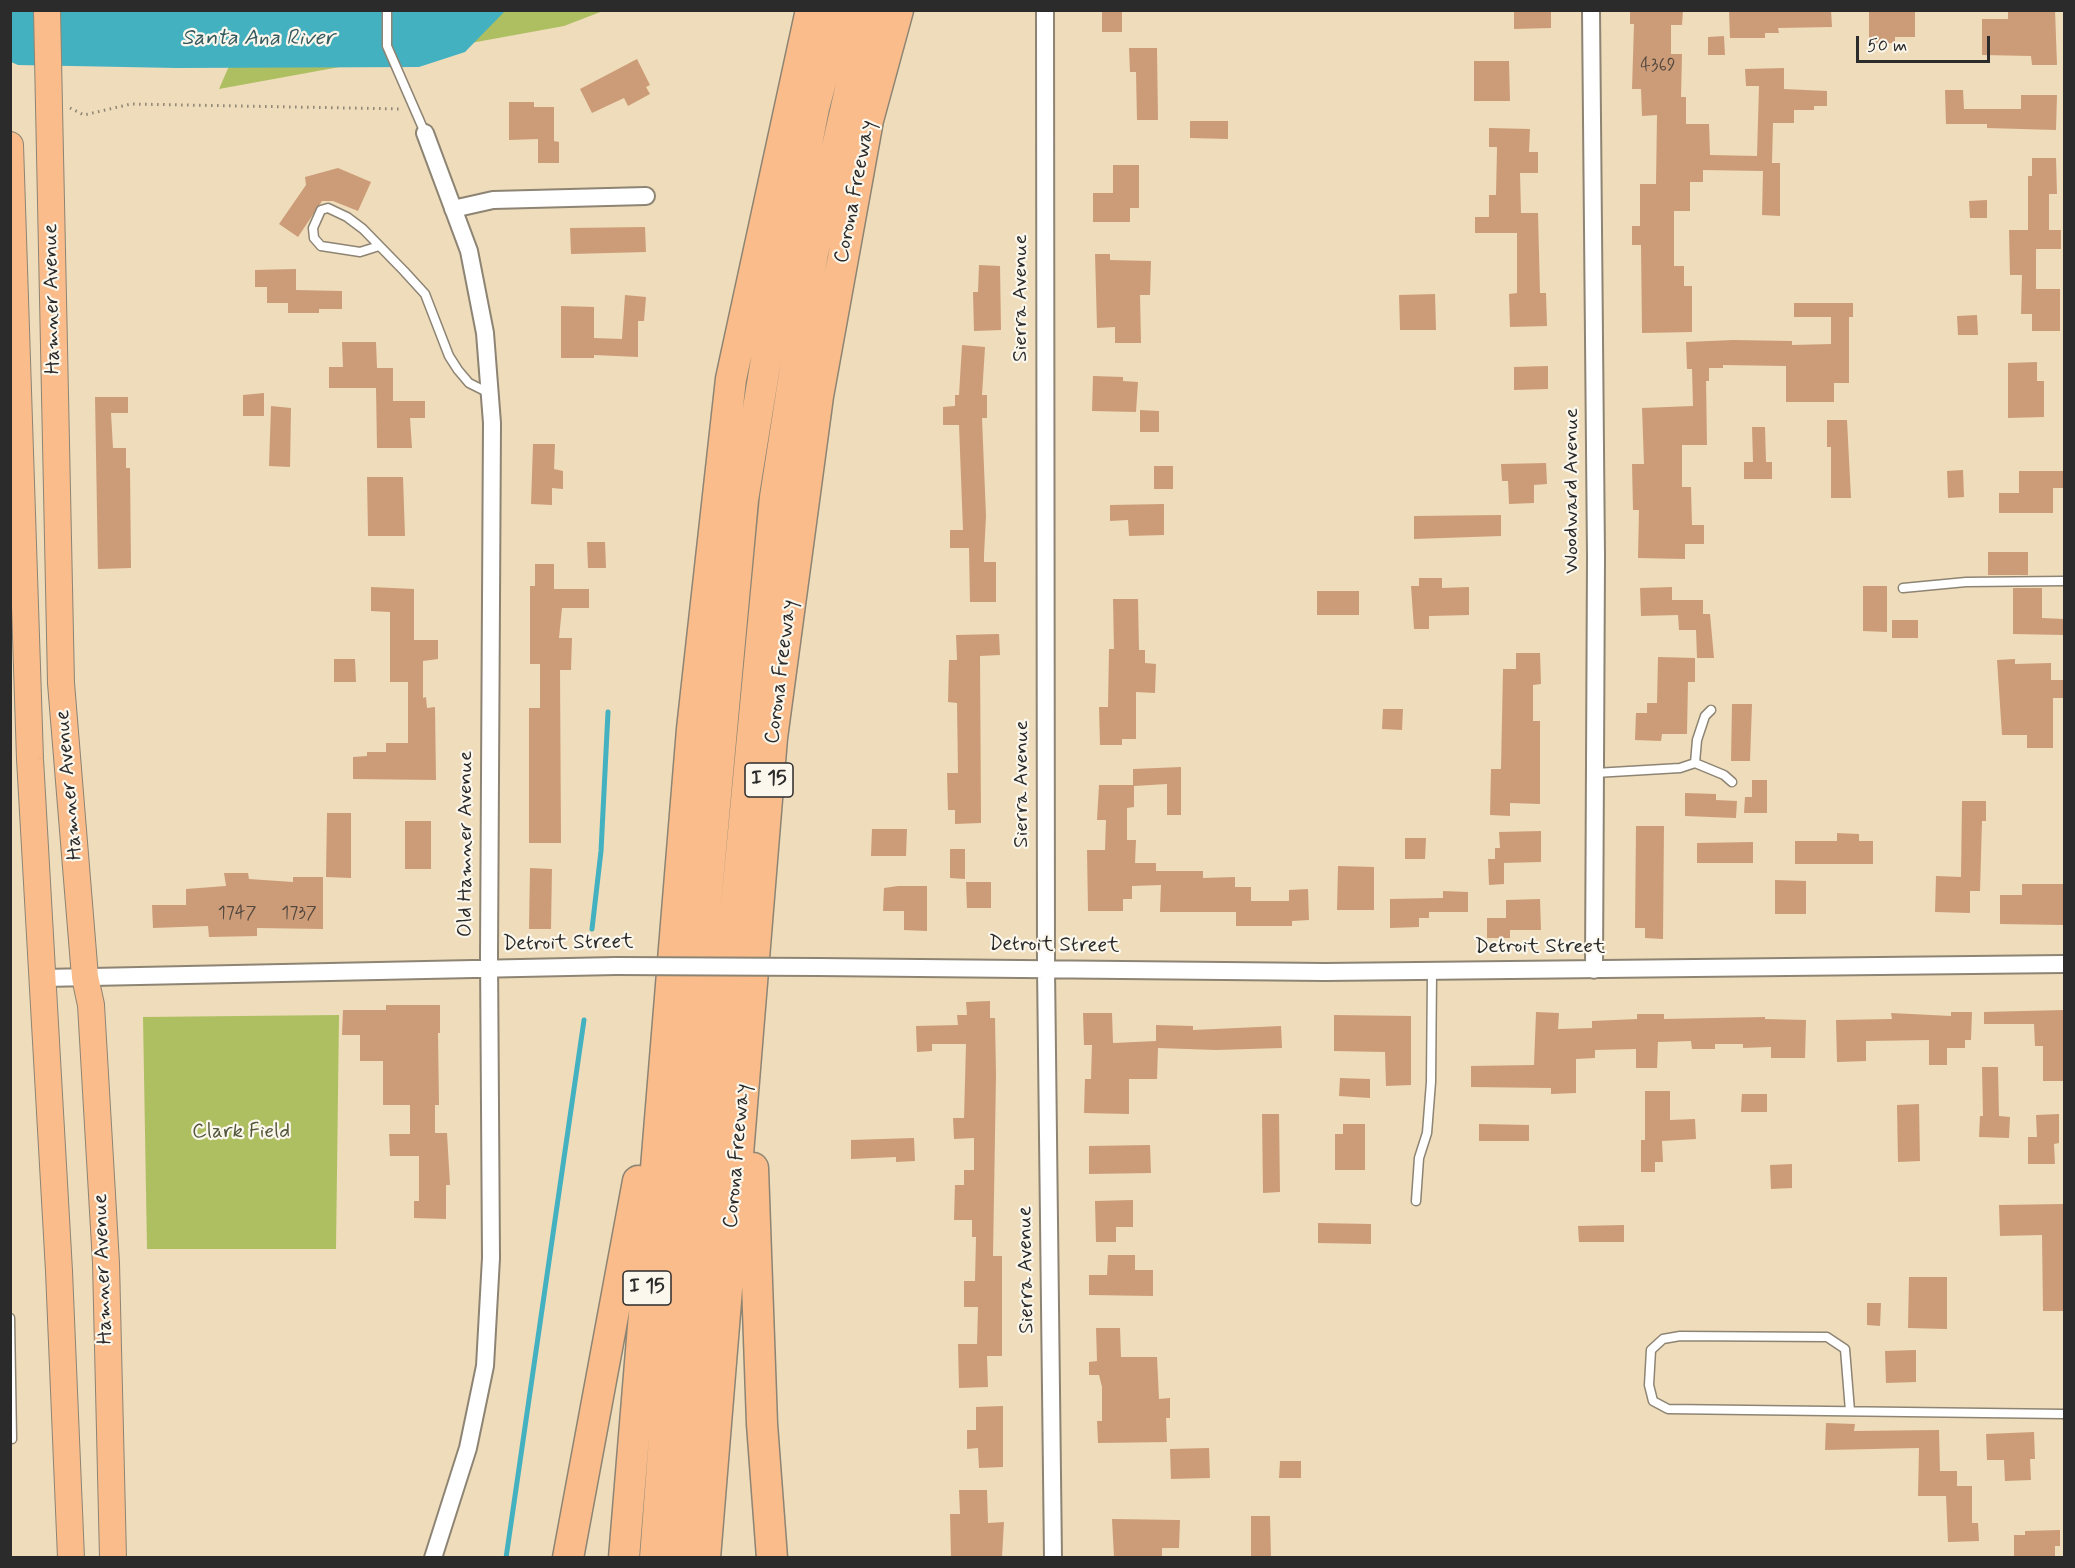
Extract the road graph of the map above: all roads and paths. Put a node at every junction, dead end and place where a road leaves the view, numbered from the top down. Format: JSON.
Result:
{"nodes":[{"id":1,"x":47,"y":10,"type":"edge"},
{"id":2,"x":387,"y":10,"type":"edge"},
{"id":3,"x":811,"y":10,"type":"edge"},
{"id":4,"x":840,"y":10,"type":"edge"},
{"id":5,"x":868,"y":10,"type":"edge"},
{"id":6,"x":898,"y":10,"type":"edge"},
{"id":7,"x":1045,"y":10,"type":"edge"},
{"id":8,"x":1591,"y":10,"type":"edge"},
{"id":9,"x":56,"y":109,"type":"junction"},
{"id":10,"x":408,"y":118,"type":"dead end"},
{"id":11,"x":425,"y":133,"type":"joint"},
{"id":12,"x":10,"y":145,"type":"edge"},
{"id":13,"x":646,"y":195,"type":"dead end"},
{"id":14,"x":453,"y":209,"type":"junction"},
{"id":15,"x":379,"y":246,"type":"junction"},
{"id":16,"x":490,"y":393,"type":"junction"},
{"id":17,"x":2064,"y":581,"type":"edge"},
{"id":18,"x":1903,"y":588,"type":"dead end"},
{"id":19,"x":1711,"y":710,"type":"dead end"},
{"id":20,"x":1695,"y":763,"type":"junction"},
{"id":21,"x":1595,"y":773,"type":"junction"},
{"id":22,"x":1732,"y":782,"type":"dead end"},
{"id":23,"x":2064,"y":964,"type":"edge"},
{"id":24,"x":489,"y":968,"type":"junction"},
{"id":25,"x":1046,"y":968,"type":"junction"},
{"id":26,"x":1594,"y":970,"type":"junction"},
{"id":27,"x":1432,"y":972,"type":"junction"},
{"id":28,"x":85,"y":977,"type":"junction"},
{"id":29,"x":44,"y":978,"type":"junction"},
{"id":30,"x":669,"y":1019,"type":"junction"},
{"id":31,"x":748,"y":1026,"type":"junction"},
{"id":32,"x":1416,"y":1201,"type":"dead end"},
{"id":33,"x":10,"y":1318,"type":"edge"},
{"id":34,"x":1850,"y":1411,"type":"junction"},
{"id":35,"x":2064,"y":1413,"type":"edge"},
{"id":36,"x":12,"y":1439,"type":"dead end"},
{"id":37,"x":71,"y":1557,"type":"edge"},
{"id":38,"x":113,"y":1557,"type":"edge"},
{"id":39,"x":433,"y":1557,"type":"edge"},
{"id":40,"x":568,"y":1557,"type":"edge"},
{"id":41,"x":624,"y":1557,"type":"edge"},
{"id":42,"x":655,"y":1557,"type":"edge"},
{"id":43,"x":680,"y":1557,"type":"edge"},
{"id":44,"x":705,"y":1557,"type":"edge"},
{"id":45,"x":772,"y":1557,"type":"edge"},
{"id":46,"x":1053,"y":1557,"type":"edge"}],
"edges":[{"from":1,"to":9,"type":"main road","name":"Hamner Avenue"},
{"from":2,"to":11,"type":"lane"},
{"from":3,"to":30,"type":"highway","number":"I 15"},
{"from":4,"to":42,"type":"highway"},
{"from":5,"to":43,"type":"highway"},
{"from":6,"to":31,"type":"highway","name":"Corona Freeway","number":"I 15"},
{"from":7,"to":25,"type":"street","name":"Sierra Avenue"},
{"from":8,"to":21,"type":"street","name":"Woodward Avenue"},
{"from":9,"to":10,"type":"path"},
{"from":9,"to":28,"type":"main road","name":"Hamner Avenue"},
{"from":11,"to":14,"type":"street","name":"Old Hamner Avenue"},
{"from":12,"to":29,"type":"main road","name":"Hamner Avenue"},
{"from":13,"to":14,"type":"street"},
{"from":14,"to":16,"type":"street","name":"Old Hamner Avenue"},
{"from":15,"to":15,"type":"lane"},
{"from":15,"to":16,"type":"lane"},
{"from":16,"to":24,"type":"street","name":"Old Hamner Avenue"},
{"from":17,"to":18,"type":"lane"},
{"from":19,"to":20,"type":"lane"},
{"from":20,"to":21,"type":"lane"},
{"from":20,"to":22,"type":"lane"},
{"from":21,"to":26,"type":"street","name":"Woodward Avenue"},
{"from":23,"to":26,"type":"street","name":"Detroit Street"},
{"from":24,"to":25,"type":"street","name":"Detroit Street","bridge":true},
{"from":24,"to":28,"type":"street","name":"Detroit Street"},
{"from":24,"to":39,"type":"street","name":"Old Hamner Avenue"},
{"from":25,"to":27,"type":"street","name":"Detroit Street"},
{"from":25,"to":46,"type":"street","name":"Sierra Avenue"},
{"from":26,"to":27,"type":"street","name":"Detroit Street"},
{"from":27,"to":32,"type":"lane"},
{"from":28,"to":29,"type":"street","name":"Detroit Street"},
{"from":28,"to":38,"type":"main road","name":"Hamner Avenue"},
{"from":29,"to":37,"type":"main road","name":"Hamner Avenue"},
{"from":30,"to":40,"type":"highway"},
{"from":30,"to":41,"type":"highway","number":"I 15"},
{"from":31,"to":44,"type":"highway","name":"Corona Freeway","number":"I 15"},
{"from":31,"to":45,"type":"highway"},
{"from":33,"to":36,"type":"lane"},
{"from":34,"to":34,"type":"lane"},
{"from":34,"to":35,"type":"lane"}]}
